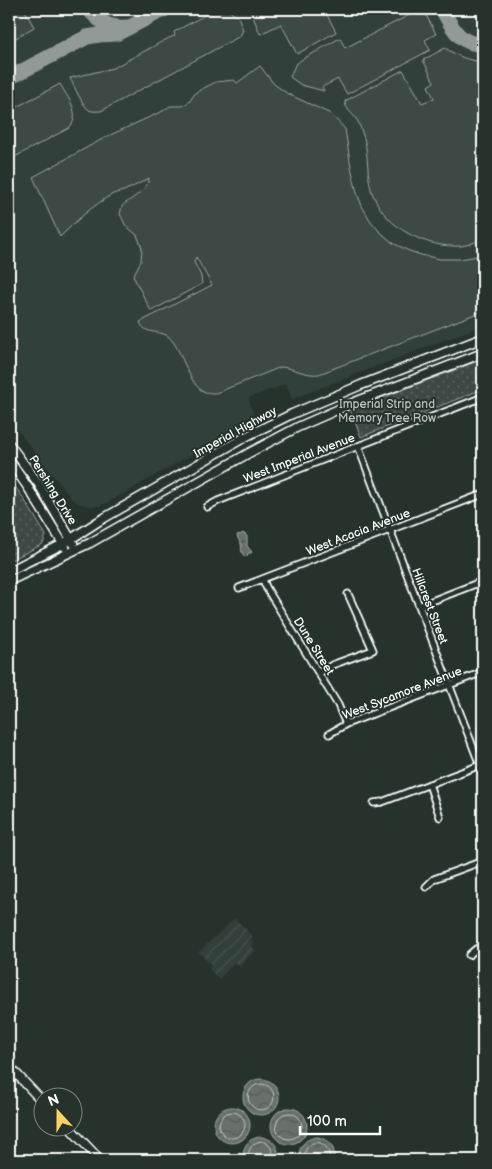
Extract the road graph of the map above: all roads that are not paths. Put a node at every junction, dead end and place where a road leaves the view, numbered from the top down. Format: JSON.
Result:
{"nodes":[{"id":1,"x":483,"y":338,"type":"edge"},
{"id":2,"x":483,"y":353,"type":"edge"},
{"id":3,"x":372,"y":381,"type":"junction"},
{"id":4,"x":483,"y":397,"type":"edge"},
{"id":5,"x":346,"y":406,"type":"junction"},
{"id":6,"x":9,"y":444,"type":"edge"},
{"id":7,"x":358,"y":446,"type":"junction"},
{"id":8,"x":9,"y":460,"type":"edge"},
{"id":9,"x":483,"y":494,"type":"edge"},
{"id":10,"x":206,"y":507,"type":"dead end"},
{"id":11,"x":390,"y":530,"type":"junction"},
{"id":12,"x":71,"y":539,"type":"junction"},
{"id":13,"x":63,"y":544,"type":"junction"},
{"id":14,"x":73,"y":551,"type":"junction"},
{"id":15,"x":9,"y":571,"type":"edge"},
{"id":16,"x":263,"y":580,"type":"junction"},
{"id":17,"x":9,"y":581,"type":"edge"},
{"id":18,"x":483,"y":581,"type":"edge"},
{"id":19,"x":239,"y":588,"type":"dead end"},
{"id":20,"x":348,"y":594,"type":"dead end"},
{"id":21,"x":419,"y":606,"type":"junction"},
{"id":22,"x":483,"y":672,"type":"edge"},
{"id":23,"x":319,"y":673,"type":"junction"},
{"id":24,"x":449,"y":685,"type":"junction"},
{"id":25,"x":346,"y":724,"type":"junction"},
{"id":26,"x":329,"y":734,"type":"dead end"},
{"id":27,"x":482,"y":764,"type":"edge"},
{"id":28,"x":483,"y":773,"type":"edge"},
{"id":29,"x":428,"y":784,"type":"junction"},
{"id":30,"x":374,"y":803,"type":"dead end"},
{"id":31,"x":440,"y":817,"type":"dead end"},
{"id":32,"x":483,"y":861,"type":"edge"},
{"id":33,"x":426,"y":887,"type":"dead end"},
{"id":34,"x":483,"y":946,"type":"edge"},
{"id":35,"x":469,"y":954,"type":"dead end"},
{"id":36,"x":9,"y":1066,"type":"edge"},
{"id":37,"x":32,"y":1090,"type":"edge"},
{"id":38,"x":77,"y":1136,"type":"edge"},
{"id":39,"x":100,"y":1160,"type":"edge"}],
"edges":[{"from":1,"to":3,"type":"main road","name":"Imperial Highway"},
{"from":2,"to":5,"type":"main road","name":"Imperial Highway"},
{"from":3,"to":5,"type":"main road"},
{"from":3,"to":12,"type":"main road","name":"Imperial Highway"},
{"from":4,"to":7,"type":"street","name":"West Imperial Avenue"},
{"from":5,"to":14,"type":"main road","name":"Imperial Highway"},
{"from":6,"to":12,"type":"main road","name":"Pershing Drive"},
{"from":7,"to":10,"type":"street","name":"West Imperial Avenue"},
{"from":7,"to":11,"type":"street","name":"Hillcrest Street"},
{"from":8,"to":13,"type":"main road","name":"Pershing Drive"},
{"from":9,"to":11,"type":"street","name":"West Acacia Avenue"},
{"from":11,"to":16,"type":"street","name":"West Acacia Avenue"},
{"from":11,"to":21,"type":"street","name":"Hillcrest Street"},
{"from":12,"to":13,"type":"main road","name":"Imperial Highway"},
{"from":12,"to":14,"type":"main road","name":"Pershing Drive"},
{"from":13,"to":14,"type":"main road","name":"Pershing Drive"},
{"from":13,"to":15,"type":"main road","name":"Imperial Highway"},
{"from":14,"to":17,"type":"main road","name":"Imperial Highway"},
{"from":16,"to":19,"type":"street","name":"West Acacia Avenue"},
{"from":16,"to":23,"type":"street","name":"Dune Street"},
{"from":18,"to":21,"type":"street"},
{"from":20,"to":23,"type":"street"},
{"from":21,"to":24,"type":"street","name":"Hillcrest Street"},
{"from":22,"to":24,"type":"street","name":"West Sycamore Avenue"},
{"from":23,"to":25,"type":"street","name":"Dune Street"},
{"from":24,"to":25,"type":"street","name":"West Sycamore Avenue"},
{"from":24,"to":27,"type":"street","name":"Hillcrest Street"},
{"from":25,"to":26,"type":"street","name":"West Sycamore Avenue"},
{"from":27,"to":28,"type":"street","name":"Hillcrest Street"},
{"from":27,"to":29,"type":"street"},
{"from":29,"to":30,"type":"street"},
{"from":29,"to":31,"type":"street"},
{"from":32,"to":33,"type":"street"},
{"from":34,"to":35,"type":"street"},
{"from":36,"to":37,"type":"main road"},
{"from":38,"to":39,"type":"main road"}]}
